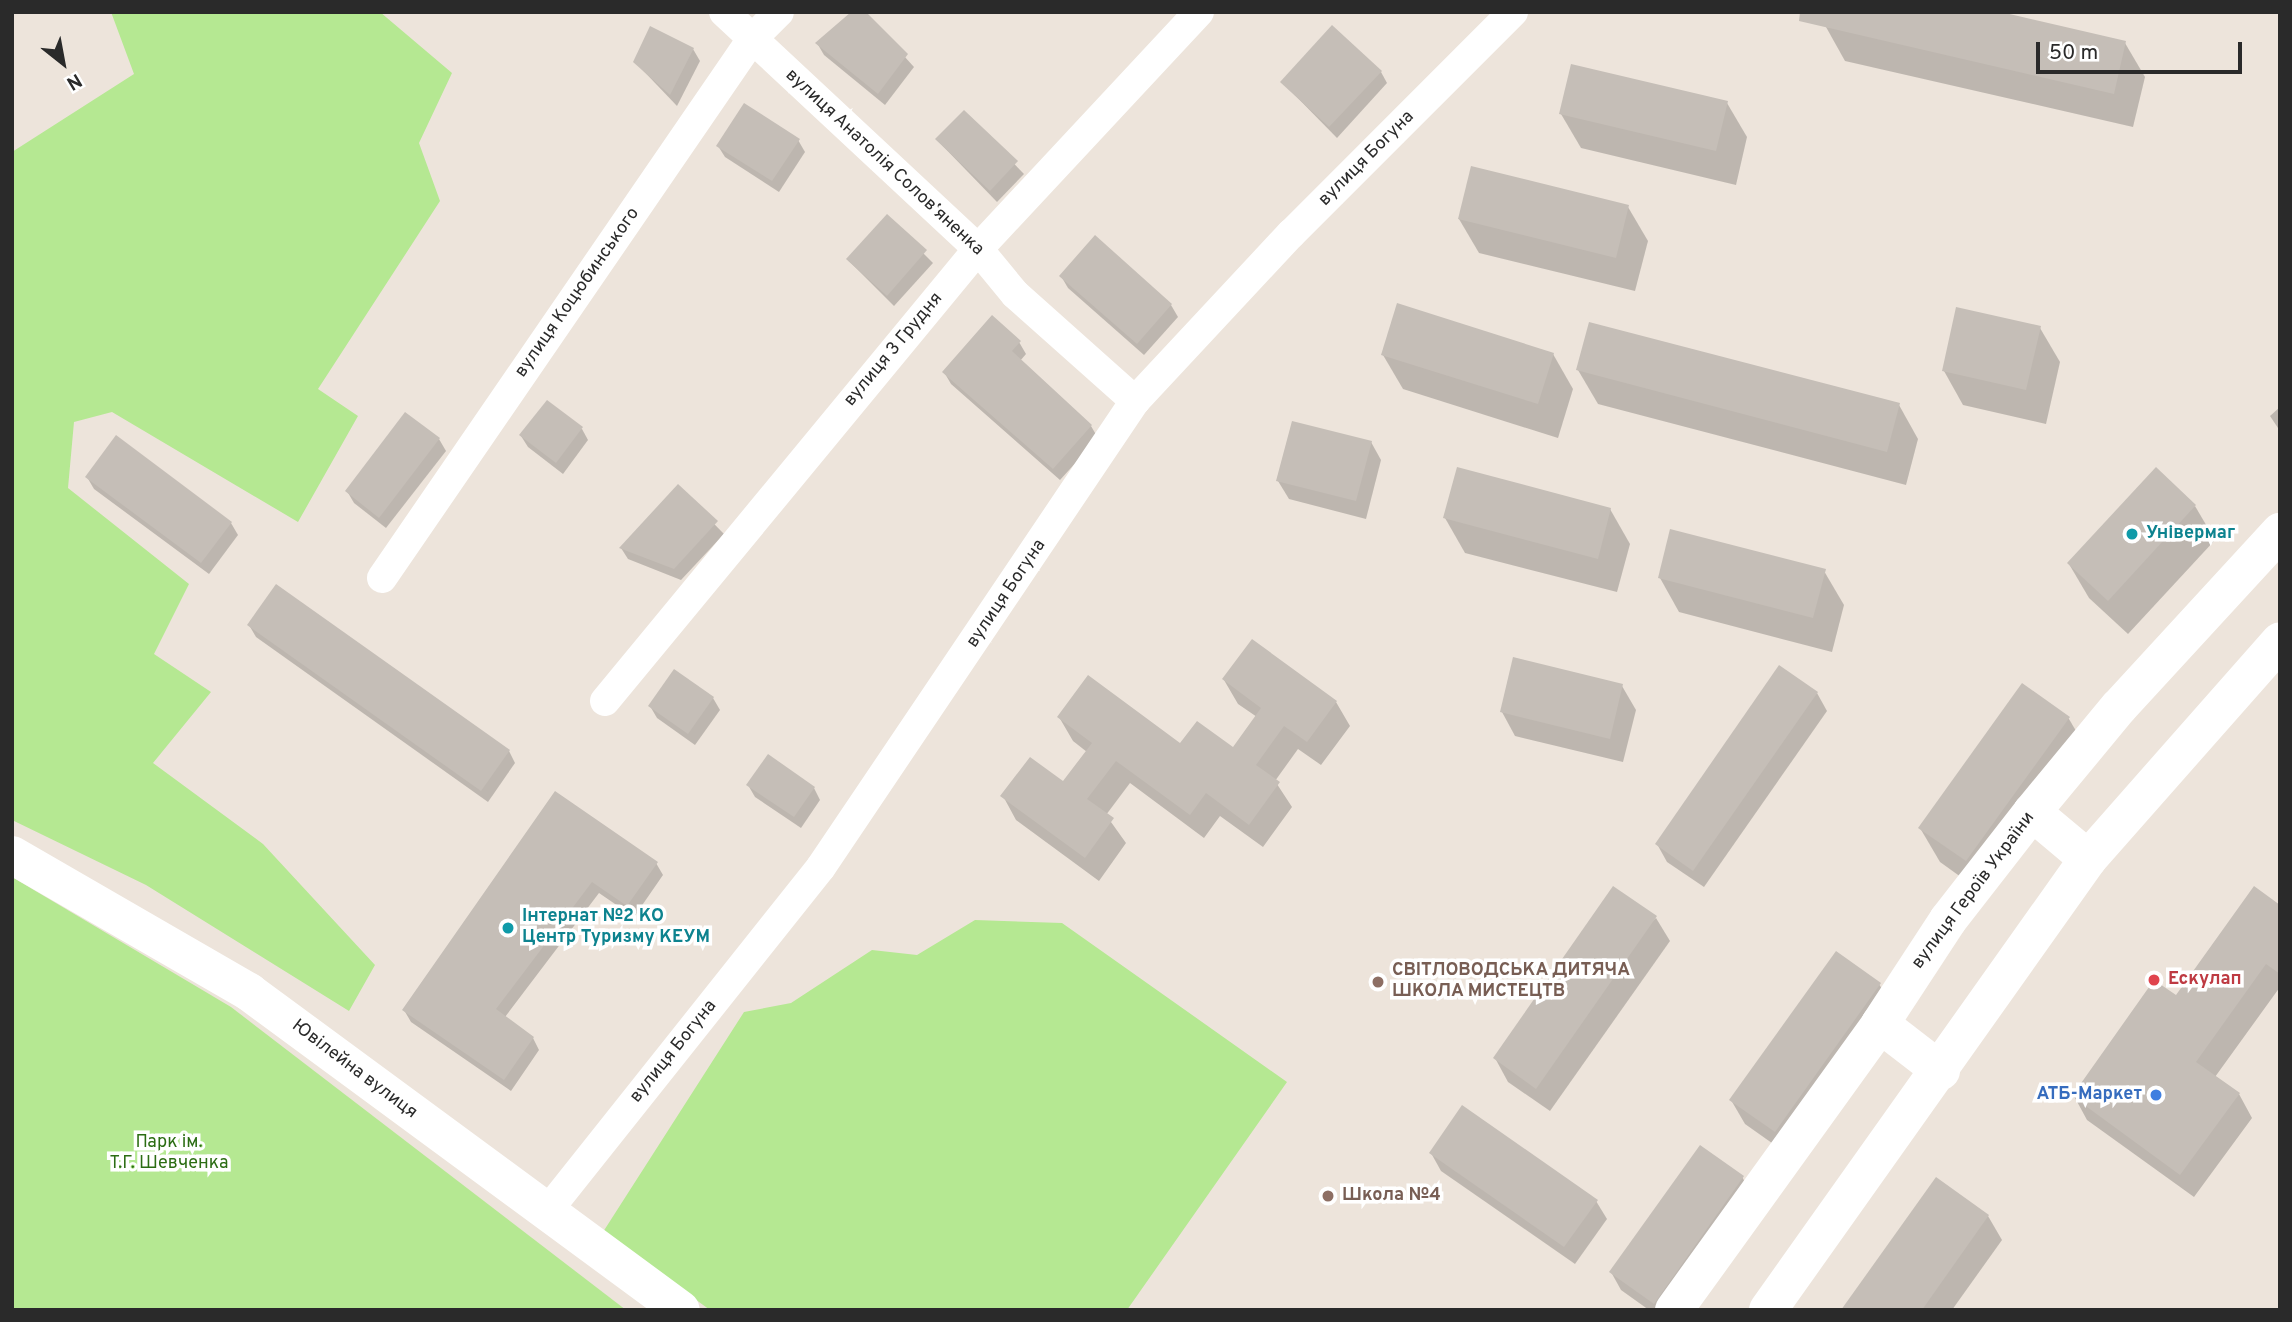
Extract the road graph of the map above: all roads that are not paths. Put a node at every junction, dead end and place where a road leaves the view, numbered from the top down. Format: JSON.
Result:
{"nodes":[{"id":1,"x":724,"y":12,"type":"edge"},
{"id":2,"x":779,"y":12,"type":"edge"},
{"id":3,"x":1199,"y":12,"type":"edge"},
{"id":4,"x":1513,"y":12,"type":"edge"},
{"id":5,"x":752,"y":39,"type":"junction"},
{"id":6,"x":978,"y":249,"type":"junction"},
{"id":7,"x":1135,"y":401,"type":"junction"},
{"id":8,"x":2280,"y":532,"type":"edge"},
{"id":9,"x":382,"y":578,"type":"dead end"},
{"id":10,"x":2280,"y":640,"type":"edge"},
{"id":11,"x":605,"y":701,"type":"dead end"},
{"id":12,"x":2032,"y":812,"type":"junction"},
{"id":13,"x":12,"y":855,"type":"edge"},
{"id":14,"x":2088,"y":859,"type":"junction"},
{"id":15,"x":1880,"y":1024,"type":"junction"},
{"id":16,"x":1941,"y":1071,"type":"junction"},
{"id":17,"x":545,"y":1214,"type":"junction"},
{"id":18,"x":681,"y":1310,"type":"edge"},
{"id":19,"x":1674,"y":1310,"type":"edge"},
{"id":20,"x":1768,"y":1310,"type":"edge"}],
"edges":[{"from":1,"to":5,"type":"street","name":"вулиця Анатолія Соловʼяненка"},
{"from":2,"to":5,"type":"street","name":"вулиця Коцюбинського"},
{"from":3,"to":6,"type":"street","name":"вулиця 3 Грудня"},
{"from":4,"to":7,"type":"street","name":"вулиця Богуна"},
{"from":5,"to":6,"type":"street","name":"вулиця Анатолія Соловʼяненка"},
{"from":5,"to":9,"type":"street","name":"вулиця Коцюбинського"},
{"from":6,"to":7,"type":"street","name":"вулиця Анатолія Соловʼяненка"},
{"from":6,"to":11,"type":"street","name":"вулиця 3 Грудня"},
{"from":7,"to":17,"type":"street","name":"вулиця Богуна"},
{"from":8,"to":12,"type":"main road","name":"вулиця Героїв України"},
{"from":10,"to":14,"type":"main road"},
{"from":12,"to":14,"type":"main road"},
{"from":12,"to":15,"type":"main road","name":"вулиця Героїв України"},
{"from":13,"to":17,"type":"main road","name":"Ювілейна вулиця"},
{"from":14,"to":16,"type":"main road"},
{"from":15,"to":16,"type":"main road"},
{"from":15,"to":19,"type":"main road","name":"вулиця Героїв України"},
{"from":16,"to":20,"type":"main road"},
{"from":17,"to":18,"type":"main road","name":"Ювілейна вулиця"}]}
